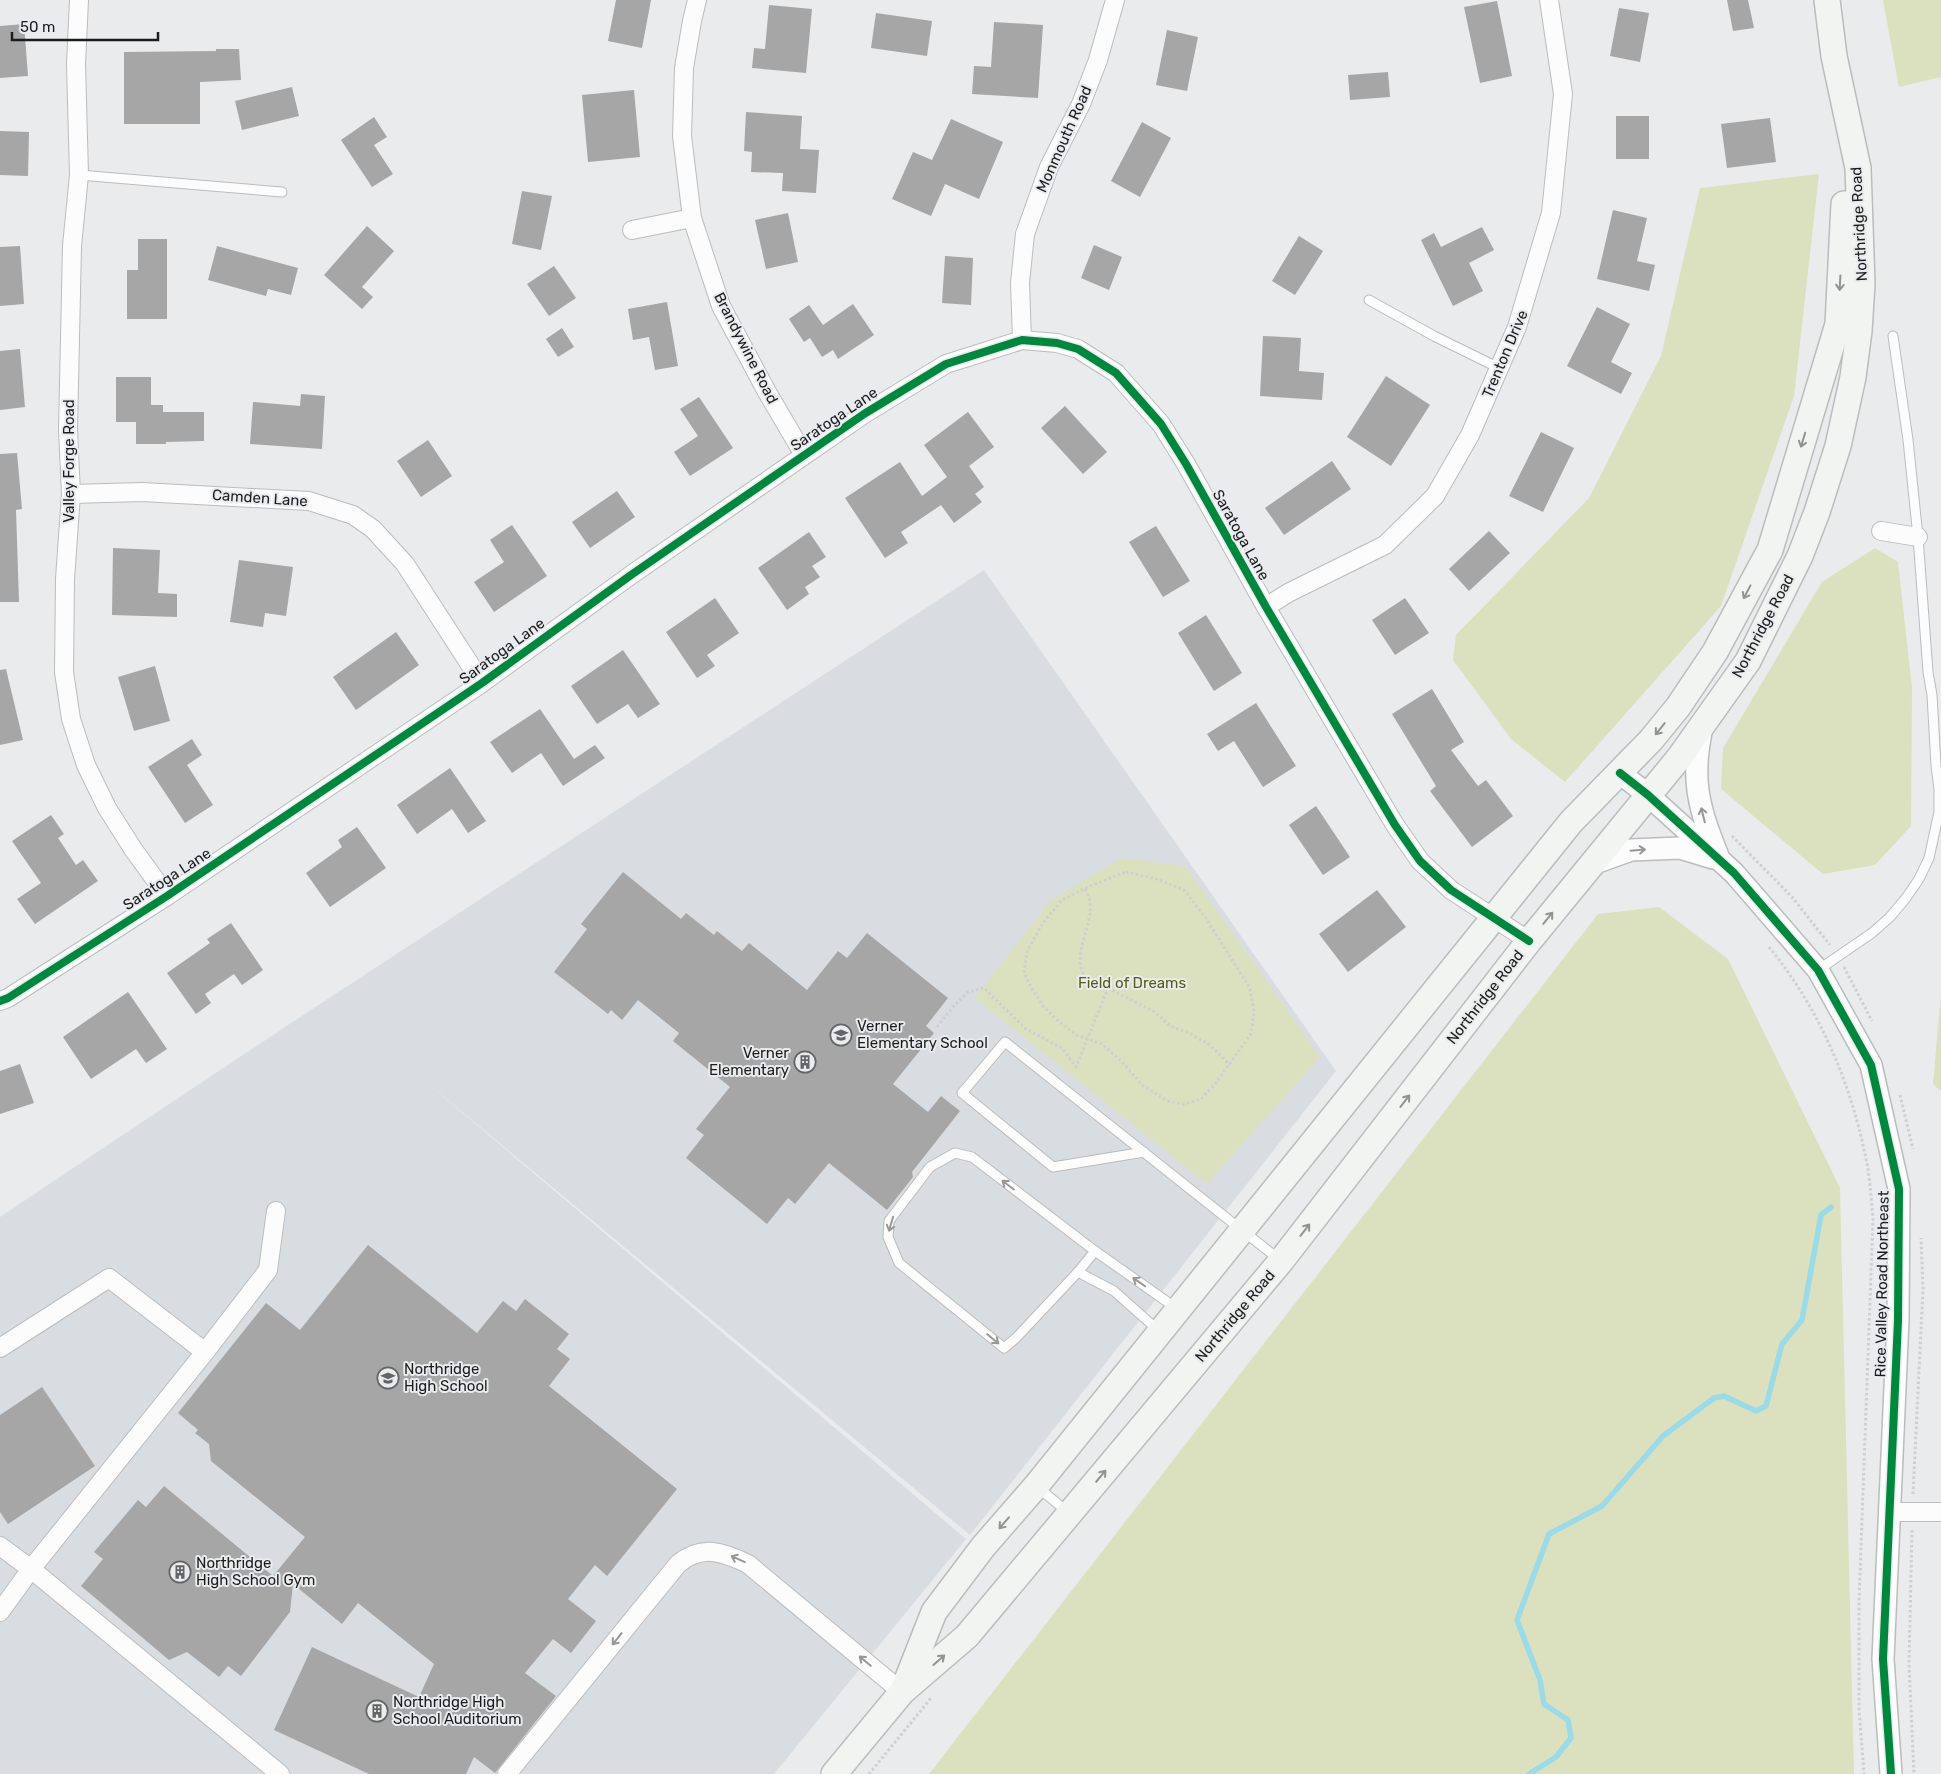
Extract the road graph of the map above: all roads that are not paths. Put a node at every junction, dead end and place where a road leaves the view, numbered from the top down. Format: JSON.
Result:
{"nodes":[{"id":1,"x":79,"y":0,"type":"edge"},
{"id":2,"x":697,"y":0,"type":"edge"},
{"id":3,"x":1115,"y":0,"type":"edge"},
{"id":4,"x":1549,"y":0,"type":"edge"},
{"id":5,"x":1827,"y":0,"type":"edge"},
{"id":6,"x":79,"y":175,"type":"junction"},
{"id":7,"x":282,"y":192,"type":"dead end"},
{"id":8,"x":692,"y":218,"type":"junction"},
{"id":9,"x":632,"y":230,"type":"dead end"},
{"id":10,"x":1851,"y":244,"type":"junction"},
{"id":11,"x":1369,"y":300,"type":"dead end"},
{"id":12,"x":1893,"y":336,"type":"dead end"},
{"id":13,"x":1022,"y":340,"type":"junction"},
{"id":14,"x":1499,"y":368,"type":"junction"},
{"id":15,"x":804,"y":455,"type":"junction"},
{"id":16,"x":71,"y":494,"type":"junction"},
{"id":17,"x":1881,"y":531,"type":"dead end"},
{"id":18,"x":1918,"y":538,"type":"junction"},
{"id":19,"x":1266,"y":607,"type":"junction"},
{"id":20,"x":482,"y":683,"type":"junction"},
{"id":21,"x":1702,"y":726,"type":"junction"},
{"id":22,"x":1620,"y":773,"type":"junction"},
{"id":23,"x":1648,"y":795,"type":"junction"},
{"id":24,"x":1720,"y":860,"type":"junction"},
{"id":25,"x":1592,"y":864,"type":"junction"},
{"id":26,"x":167,"y":896,"type":"junction"},
{"id":27,"x":1493,"y":919,"type":"junction"},
{"id":28,"x":1528,"y":941,"type":"junction"},
{"id":29,"x":1818,"y":970,"type":"junction"},
{"id":30,"x":0,"y":1001,"type":"edge"},
{"id":31,"x":1144,"y":1152,"type":"junction"},
{"id":32,"x":276,"y":1210,"type":"dead end"},
{"id":33,"x":1242,"y":1230,"type":"junction"},
{"id":34,"x":1095,"y":1251,"type":"junction"},
{"id":35,"x":1281,"y":1261,"type":"junction"},
{"id":36,"x":1078,"y":1272,"type":"junction"},
{"id":37,"x":1179,"y":1310,"type":"junction"},
{"id":38,"x":1160,"y":1332,"type":"junction"},
{"id":39,"x":0,"y":1348,"type":"edge"},
{"id":40,"x":205,"y":1352,"type":"junction"},
{"id":41,"x":1036,"y":1486,"type":"junction"},
{"id":42,"x":1888,"y":1512,"type":"junction"},
{"id":43,"x":1941,"y":1512,"type":"edge"},
{"id":44,"x":1070,"y":1514,"type":"junction"},
{"id":45,"x":0,"y":1546,"type":"edge"},
{"id":46,"x":31,"y":1569,"type":"junction"},
{"id":47,"x":0,"y":1612,"type":"edge"},
{"id":48,"x":902,"y":1692,"type":"junction"},
{"id":49,"x":280,"y":1774,"type":"edge"},
{"id":50,"x":507,"y":1774,"type":"edge"},
{"id":51,"x":834,"y":1774,"type":"edge"},
{"id":52,"x":1891,"y":1774,"type":"edge"}],
"edges":[{"from":1,"to":6,"type":"street","name":"Valley Forge Road"},
{"from":2,"to":8,"type":"street","name":"Brandywine Road"},
{"from":3,"to":13,"type":"street","name":"Monmouth Road"},
{"from":4,"to":14,"type":"street","name":"Trenton Drive"},
{"from":5,"to":10,"type":"main road","name":"Northridge Road"},
{"from":6,"to":7,"type":"lane"},
{"from":6,"to":16,"type":"street","name":"Valley Forge Road"},
{"from":8,"to":9,"type":"street"},
{"from":8,"to":15,"type":"street","name":"Brandywine Road"},
{"from":10,"to":21,"type":"main road","name":"Northridge Road"},
{"from":10,"to":22,"type":"main road","name":"Northridge Road","one_way":true},
{"from":11,"to":14,"type":"lane"},
{"from":12,"to":18,"type":"lane"},
{"from":13,"to":15,"type":"street","name":"Saratoga Lane"},
{"from":13,"to":19,"type":"street","name":"Saratoga Lane"},
{"from":14,"to":19,"type":"street","name":"Trenton Drive"},
{"from":15,"to":20,"type":"street","name":"Saratoga Lane"},
{"from":16,"to":20,"type":"street","name":"Camden Lane"},
{"from":16,"to":26,"type":"street","name":"Valley Forge Road"},
{"from":17,"to":18,"type":"street"},
{"from":18,"to":29,"type":"lane"},
{"from":19,"to":27,"type":"street","name":"Saratoga Lane"},
{"from":20,"to":26,"type":"street","name":"Saratoga Lane"},
{"from":21,"to":23,"type":"main road","name":"Northridge Road"},
{"from":24,"to":21,"type":"street","one_way":true},
{"from":22,"to":23,"type":"street","name":"Rice Valley Road Northeast"},
{"from":22,"to":27,"type":"main road","name":"Northridge Road"},
{"from":23,"to":24,"type":"street","name":"Rice Valley Road Northeast"},
{"from":23,"to":25,"type":"main road","name":"Northridge Road"},
{"from":25,"to":24,"type":"street","one_way":true},
{"from":24,"to":29,"type":"street","name":"Rice Valley Road Northeast"},
{"from":28,"to":25,"type":"main road","name":"Northridge Road","one_way":true},
{"from":26,"to":30,"type":"street","name":"Saratoga Lane"},
{"from":27,"to":28,"type":"street","name":"Saratoga Lane"},
{"from":27,"to":33,"type":"main road","name":"Northridge Road"},
{"from":35,"to":28,"type":"main road","name":"Northridge Road","one_way":true},
{"from":29,"to":42,"type":"street","name":"Rice Valley Road Northeast"},
{"from":31,"to":31,"type":"lane"},
{"from":31,"to":33,"type":"lane"},
{"from":32,"to":40,"type":"street"},
{"from":33,"to":35,"type":"lane"},
{"from":33,"to":37,"type":"main road","name":"Northridge Road"},
{"from":34,"to":36,"type":"lane"},
{"from":34,"to":36,"type":"lane","one_way":true},
{"from":37,"to":34,"type":"lane","one_way":true},
{"from":44,"to":35,"type":"main road","name":"Northridge Road","one_way":true},
{"from":36,"to":38,"type":"lane"},
{"from":37,"to":38,"type":"main road","name":"Northridge Road"},
{"from":38,"to":41,"type":"main road","name":"Northridge Road"},
{"from":39,"to":40,"type":"street"},
{"from":40,"to":46,"type":"street"},
{"from":41,"to":44,"type":"lane"},
{"from":41,"to":48,"type":"main road","name":"Northridge Road","one_way":true},
{"from":42,"to":43,"type":"street"},
{"from":42,"to":52,"type":"street","name":"Rice Valley Road Northeast"},
{"from":48,"to":44,"type":"main road","name":"Northridge Road","one_way":true},
{"from":45,"to":46,"type":"street"},
{"from":46,"to":47,"type":"street"},
{"from":46,"to":49,"type":"street"},
{"from":48,"to":50,"type":"street","one_way":true},
{"from":48,"to":51,"type":"main road","name":"Northridge Road"}]}
